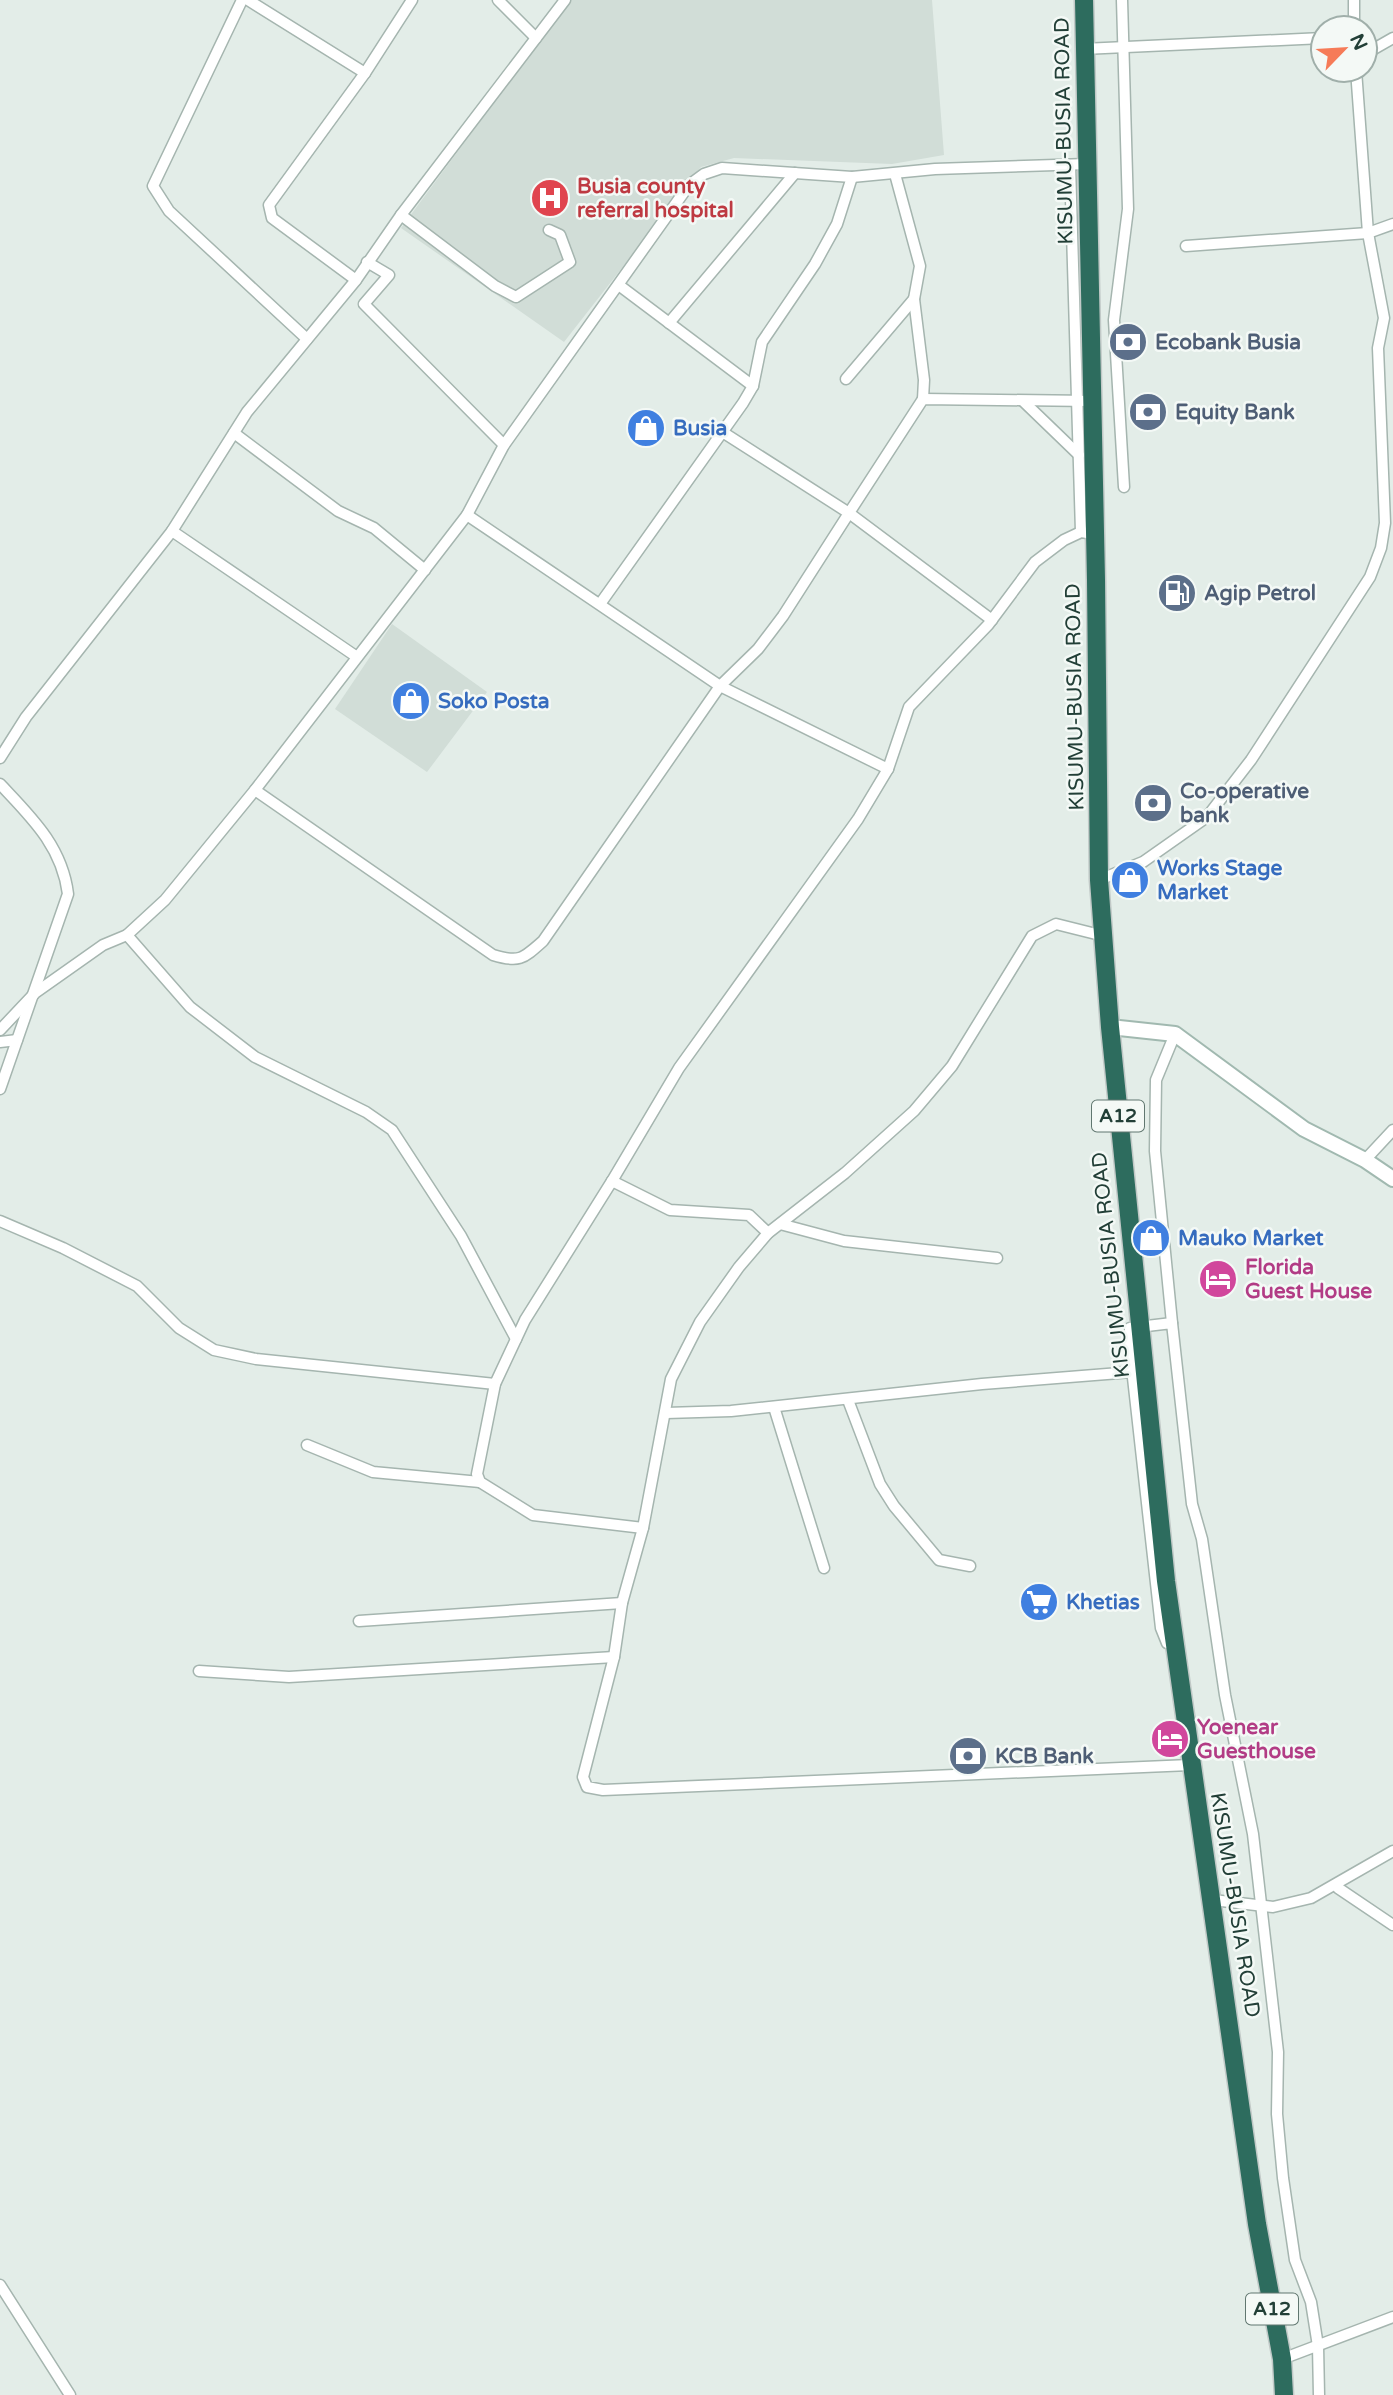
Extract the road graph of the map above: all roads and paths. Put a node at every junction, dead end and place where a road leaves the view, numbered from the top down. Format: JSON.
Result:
{"nodes":[{"id":1,"x":242,"y":0,"type":"edge"},
{"id":2,"x":248,"y":0,"type":"edge"},
{"id":3,"x":412,"y":0,"type":"edge"},
{"id":4,"x":498,"y":0,"type":"edge"},
{"id":5,"x":565,"y":0,"type":"edge"},
{"id":6,"x":1083,"y":0,"type":"edge"},
{"id":7,"x":1122,"y":0,"type":"edge"},
{"id":8,"x":536,"y":38,"type":"junction"},
{"id":9,"x":1309,"y":39,"type":"edge"},
{"id":10,"x":1124,"y":47,"type":"junction"},
{"id":11,"x":1083,"y":49,"type":"junction"},
{"id":12,"x":365,"y":72,"type":"junction"},
{"id":13,"x":1357,"y":84,"type":"edge"},
{"id":14,"x":1079,"y":164,"type":"junction"},
{"id":15,"x":795,"y":173,"type":"junction"},
{"id":16,"x":895,"y":174,"type":"junction"},
{"id":17,"x":852,"y":177,"type":"junction"},
{"id":18,"x":401,"y":215,"type":"junction"},
{"id":19,"x":1393,"y":224,"type":"edge"},
{"id":20,"x":549,"y":230,"type":"dead end"},
{"id":21,"x":1368,"y":233,"type":"junction"},
{"id":22,"x":1186,"y":246,"type":"dead end"},
{"id":23,"x":367,"y":262,"type":"junction"},
{"id":24,"x":356,"y":280,"type":"junction"},
{"id":25,"x":620,"y":286,"type":"junction"},
{"id":26,"x":914,"y":299,"type":"junction"},
{"id":27,"x":1388,"y":317,"type":"edge"},
{"id":28,"x":669,"y":323,"type":"junction"},
{"id":29,"x":307,"y":339,"type":"junction"},
{"id":30,"x":846,"y":379,"type":"dead end"},
{"id":31,"x":753,"y":386,"type":"junction"},
{"id":32,"x":923,"y":399,"type":"junction"},
{"id":33,"x":1023,"y":401,"type":"junction"},
{"id":34,"x":1084,"y":401,"type":"junction"},
{"id":35,"x":234,"y":433,"type":"junction"},
{"id":36,"x":724,"y":433,"type":"junction"},
{"id":37,"x":504,"y":445,"type":"junction"},
{"id":38,"x":1079,"y":455,"type":"junction"},
{"id":39,"x":1124,"y":486,"type":"dead end"},
{"id":40,"x":849,"y":513,"type":"junction"},
{"id":41,"x":467,"y":515,"type":"junction"},
{"id":42,"x":172,"y":531,"type":"junction"},
{"id":43,"x":1082,"y":532,"type":"junction"},
{"id":44,"x":1094,"y":534,"type":"dead end"},
{"id":45,"x":425,"y":570,"type":"junction"},
{"id":46,"x":600,"y":604,"type":"junction"},
{"id":47,"x":992,"y":620,"type":"junction"},
{"id":48,"x":357,"y":657,"type":"junction"},
{"id":49,"x":720,"y":686,"type":"junction"},
{"id":50,"x":0,"y":758,"type":"edge"},
{"id":51,"x":888,"y":769,"type":"junction"},
{"id":52,"x":0,"y":783,"type":"edge"},
{"id":53,"x":255,"y":790,"type":"junction"},
{"id":54,"x":1099,"y":880,"type":"junction"},
{"id":55,"x":127,"y":935,"type":"junction"},
{"id":56,"x":1104,"y":936,"type":"junction"},
{"id":57,"x":35,"y":993,"type":"junction"},
{"id":58,"x":1110,"y":1027,"type":"junction"},
{"id":59,"x":0,"y":1030,"type":"edge"},
{"id":60,"x":1175,"y":1034,"type":"junction"},
{"id":61,"x":17,"y":1040,"type":"junction"},
{"id":62,"x":0,"y":1042,"type":"edge"},
{"id":63,"x":0,"y":1089,"type":"edge"},
{"id":64,"x":1393,"y":1129,"type":"edge"},
{"id":65,"x":1365,"y":1160,"type":"junction"},
{"id":66,"x":1393,"y":1179,"type":"edge"},
{"id":67,"x":612,"y":1181,"type":"junction"},
{"id":68,"x":0,"y":1221,"type":"edge"},
{"id":69,"x":780,"y":1224,"type":"junction"},
{"id":70,"x":768,"y":1233,"type":"junction"},
{"id":71,"x":997,"y":1258,"type":"dead end"},
{"id":72,"x":1172,"y":1324,"type":"junction"},
{"id":73,"x":1142,"y":1325,"type":"junction"},
{"id":74,"x":516,"y":1339,"type":"junction"},
{"id":75,"x":1132,"y":1372,"type":"junction"},
{"id":76,"x":495,"y":1384,"type":"junction"},
{"id":77,"x":848,"y":1400,"type":"junction"},
{"id":78,"x":774,"y":1407,"type":"junction"},
{"id":79,"x":666,"y":1413,"type":"junction"},
{"id":80,"x":307,"y":1445,"type":"dead end"},
{"id":81,"x":480,"y":1482,"type":"junction"},
{"id":82,"x":643,"y":1528,"type":"junction"},
{"id":83,"x":970,"y":1566,"type":"dead end"},
{"id":84,"x":824,"y":1568,"type":"dead end"},
{"id":85,"x":622,"y":1603,"type":"junction"},
{"id":86,"x":359,"y":1621,"type":"dead end"},
{"id":87,"x":1175,"y":1643,"type":"junction"},
{"id":88,"x":614,"y":1657,"type":"junction"},
{"id":89,"x":199,"y":1671,"type":"dead end"},
{"id":90,"x":1190,"y":1765,"type":"junction"},
{"id":91,"x":1393,"y":1851,"type":"edge"},
{"id":92,"x":1338,"y":1888,"type":"dead end"},
{"id":93,"x":1213,"y":1900,"type":"junction"},
{"id":94,"x":1263,"y":1908,"type":"junction"},
{"id":95,"x":1393,"y":1925,"type":"edge"},
{"id":96,"x":0,"y":2285,"type":"edge"},
{"id":97,"x":1393,"y":2317,"type":"edge"},
{"id":98,"x":1318,"y":2346,"type":"junction"},
{"id":99,"x":1282,"y":2359,"type":"junction"},
{"id":100,"x":70,"y":2395,"type":"edge"},
{"id":101,"x":1284,"y":2395,"type":"edge"},
{"id":102,"x":1319,"y":2395,"type":"edge"}],
"edges":[{"from":1,"to":29,"type":"street"},
{"from":2,"to":12,"type":"street"},
{"from":3,"to":12,"type":"street"},
{"from":4,"to":8,"type":"street"},
{"from":5,"to":8,"type":"street"},
{"from":6,"to":11,"type":"highway","name":"KISUMU-BUSIA ROAD","number":"A12"},
{"from":7,"to":10,"type":"street"},
{"from":8,"to":18,"type":"street"},
{"from":9,"to":10,"type":"street"},
{"from":10,"to":11,"type":"street"},
{"from":10,"to":39,"type":"street"},
{"from":11,"to":14,"type":"highway","name":"KISUMU-BUSIA ROAD","number":"A12"},
{"from":12,"to":24,"type":"street"},
{"from":13,"to":21,"type":"street"},
{"from":14,"to":16,"type":"street"},
{"from":14,"to":34,"type":"highway","name":"KISUMU-BUSIA ROAD","number":"A12"},
{"from":15,"to":17,"type":"street"},
{"from":15,"to":25,"type":"street"},
{"from":15,"to":28,"type":"street"},
{"from":16,"to":17,"type":"street"},
{"from":16,"to":26,"type":"street"},
{"from":17,"to":31,"type":"street"},
{"from":18,"to":20,"type":"street"},
{"from":18,"to":23,"type":"street"},
{"from":19,"to":21,"type":"street"},
{"from":21,"to":22,"type":"street"},
{"from":21,"to":27,"type":"street"},
{"from":23,"to":24,"type":"street"},
{"from":23,"to":37,"type":"street"},
{"from":24,"to":29,"type":"street"},
{"from":25,"to":28,"type":"street"},
{"from":25,"to":37,"type":"street"},
{"from":26,"to":30,"type":"street"},
{"from":26,"to":32,"type":"street"},
{"from":27,"to":54,"type":"street"},
{"from":28,"to":31,"type":"street"},
{"from":29,"to":35,"type":"street"},
{"from":31,"to":36,"type":"street"},
{"from":32,"to":33,"type":"street"},
{"from":32,"to":40,"type":"street"},
{"from":33,"to":34,"type":"street"},
{"from":33,"to":38,"type":"street"},
{"from":34,"to":38,"type":"street"},
{"from":34,"to":54,"type":"highway","name":"KISUMU-BUSIA ROAD","number":"A12"},
{"from":35,"to":42,"type":"street"},
{"from":35,"to":45,"type":"street"},
{"from":36,"to":40,"type":"street"},
{"from":36,"to":46,"type":"street"},
{"from":37,"to":41,"type":"street"},
{"from":38,"to":43,"type":"street"},
{"from":40,"to":47,"type":"street"},
{"from":40,"to":49,"type":"street"},
{"from":41,"to":45,"type":"street"},
{"from":41,"to":46,"type":"street"},
{"from":42,"to":48,"type":"street"},
{"from":42,"to":50,"type":"street"},
{"from":43,"to":44,"type":"street"},
{"from":43,"to":47,"type":"street"},
{"from":45,"to":48,"type":"street"},
{"from":46,"to":49,"type":"street"},
{"from":47,"to":51,"type":"street"},
{"from":48,"to":53,"type":"street"},
{"from":49,"to":51,"type":"street"},
{"from":49,"to":53,"type":"street"},
{"from":51,"to":67,"type":"street"},
{"from":52,"to":57,"type":"street"},
{"from":53,"to":55,"type":"street"},
{"from":54,"to":56,"type":"highway","name":"KISUMU-BUSIA ROAD","number":"A12"},
{"from":55,"to":57,"type":"street"},
{"from":55,"to":74,"type":"street"},
{"from":56,"to":58,"type":"highway","name":"KISUMU-BUSIA ROAD","number":"A12"},
{"from":56,"to":69,"type":"street"},
{"from":57,"to":59,"type":"street"},
{"from":57,"to":61,"type":"street"},
{"from":58,"to":60,"type":"street"},
{"from":58,"to":73,"type":"highway","name":"KISUMU-BUSIA ROAD","number":"A12"},
{"from":60,"to":65,"type":"street"},
{"from":60,"to":72,"type":"street"},
{"from":61,"to":62,"type":"street"},
{"from":61,"to":63,"type":"street"},
{"from":64,"to":65,"type":"street"},
{"from":65,"to":66,"type":"street"},
{"from":67,"to":70,"type":"street"},
{"from":67,"to":74,"type":"street"},
{"from":68,"to":76,"type":"street"},
{"from":69,"to":70,"type":"street"},
{"from":69,"to":71,"type":"street"},
{"from":70,"to":79,"type":"street"},
{"from":72,"to":73,"type":"street"},
{"from":72,"to":94,"type":"street"},
{"from":73,"to":75,"type":"street"},
{"from":73,"to":87,"type":"highway","name":"KISUMU-BUSIA ROAD","number":"A12"},
{"from":74,"to":76,"type":"street"},
{"from":75,"to":77,"type":"street"},
{"from":75,"to":87,"type":"street"},
{"from":76,"to":81,"type":"street"},
{"from":77,"to":78,"type":"street"},
{"from":77,"to":83,"type":"street"},
{"from":78,"to":79,"type":"street"},
{"from":78,"to":84,"type":"street"},
{"from":79,"to":82,"type":"street"},
{"from":80,"to":81,"type":"street"},
{"from":81,"to":82,"type":"street"},
{"from":82,"to":85,"type":"street"},
{"from":85,"to":86,"type":"street"},
{"from":85,"to":88,"type":"street"},
{"from":87,"to":90,"type":"highway","name":"KISUMU-BUSIA ROAD","number":"A12"},
{"from":88,"to":89,"type":"street"},
{"from":88,"to":90,"type":"street"},
{"from":90,"to":93,"type":"highway","name":"KISUMU-BUSIA ROAD","number":"A12"},
{"from":91,"to":94,"type":"street"},
{"from":92,"to":95,"type":"street"},
{"from":93,"to":94,"type":"street"},
{"from":93,"to":99,"type":"highway","name":"KISUMU-BUSIA ROAD","number":"A12"},
{"from":94,"to":98,"type":"street"},
{"from":96,"to":100,"type":"street"},
{"from":97,"to":98,"type":"street"},
{"from":98,"to":99,"type":"street"},
{"from":98,"to":102,"type":"street"},
{"from":99,"to":101,"type":"highway","number":"A12"}]}
